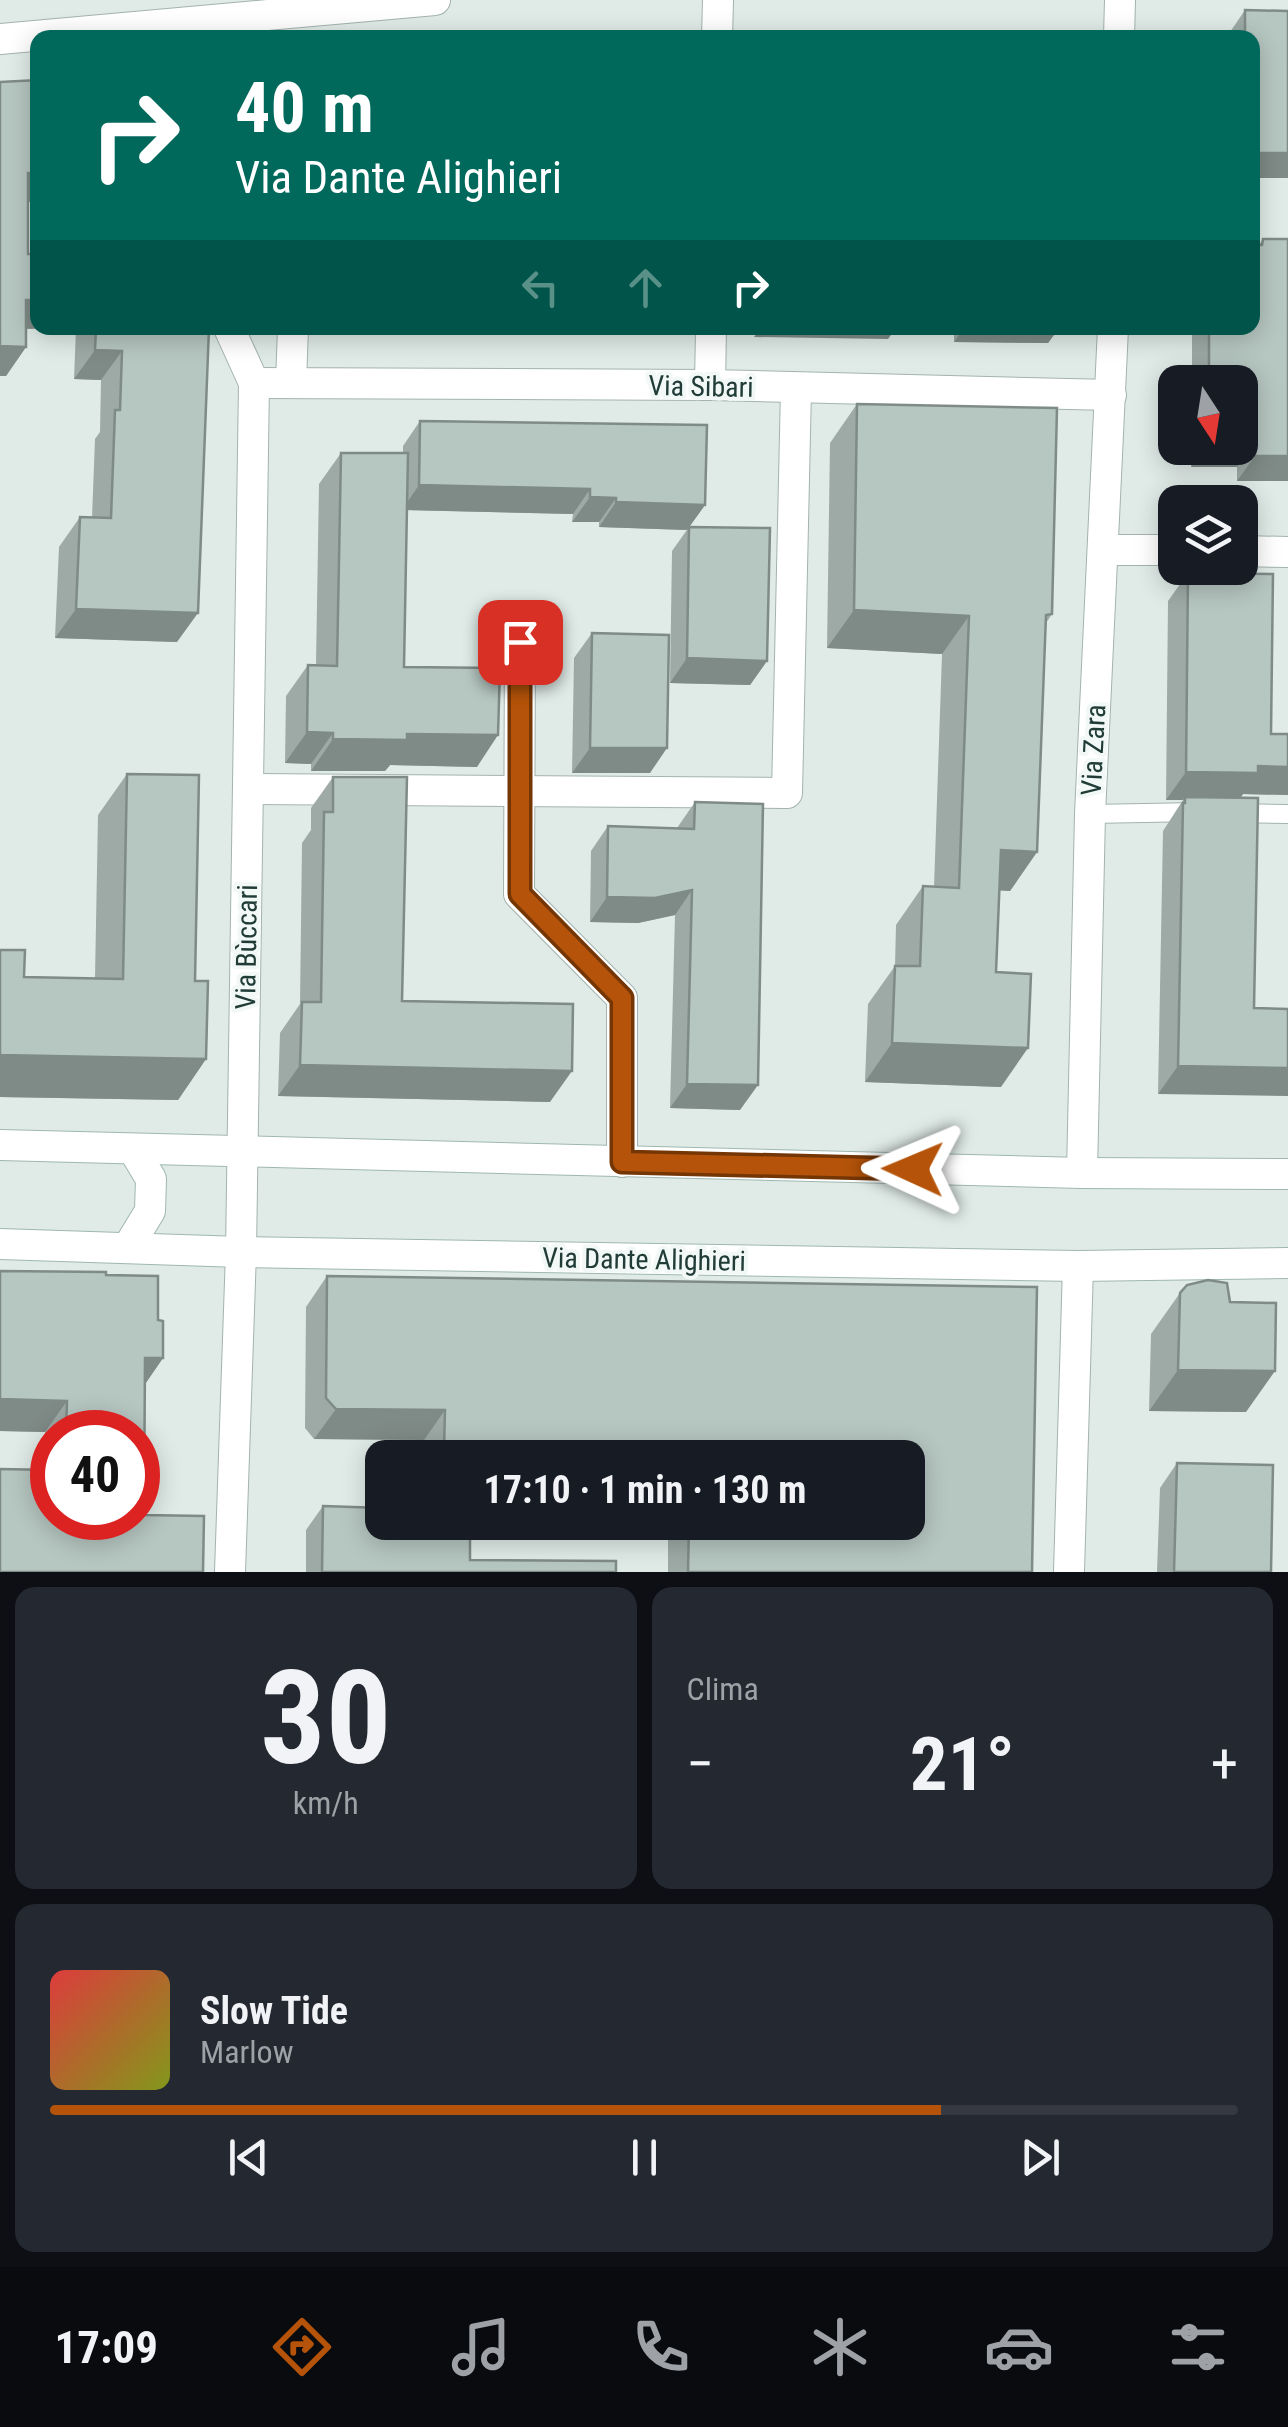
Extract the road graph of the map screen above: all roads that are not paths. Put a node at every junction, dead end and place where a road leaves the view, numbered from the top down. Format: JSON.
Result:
{"nodes":[{"id":1,"x":435,"y":0,"type":"edge"},
{"id":2,"x":718,"y":0,"type":"edge"},
{"id":3,"x":1120,"y":0,"type":"edge"},
{"id":4,"x":303,"y":25,"type":"edge"},
{"id":5,"x":232,"y":28,"type":"edge"},
{"id":6,"x":190,"y":30,"type":"edge"},
{"id":7,"x":717,"y":30,"type":"edge"},
{"id":8,"x":1119,"y":30,"type":"edge"},
{"id":9,"x":30,"y":38,"type":"edge"},
{"id":10,"x":0,"y":39,"type":"edge"},
{"id":11,"x":232,"y":335,"type":"edge"},
{"id":12,"x":293,"y":335,"type":"edge"},
{"id":13,"x":712,"y":335,"type":"edge"},
{"id":14,"x":1112,"y":335,"type":"edge"},
{"id":15,"x":254,"y":383,"type":"junction"},
{"id":16,"x":291,"y":383,"type":"junction"},
{"id":17,"x":710,"y":385,"type":"junction"},
{"id":18,"x":796,"y":388,"type":"junction"},
{"id":19,"x":1111,"y":395,"type":"junction"},
{"id":20,"x":1102,"y":550,"type":"junction"},
{"id":21,"x":1158,"y":550,"type":"edge"},
{"id":22,"x":1258,"y":551,"type":"edge"},
{"id":23,"x":1288,"y":552,"type":"edge"},
{"id":24,"x":520,"y":642,"type":"dead end"},
{"id":25,"x":249,"y":789,"type":"junction"},
{"id":26,"x":520,"y":792,"type":"junction"},
{"id":27,"x":1090,"y":814,"type":"junction"},
{"id":28,"x":1288,"y":814,"type":"edge"},
{"id":29,"x":0,"y":1145,"type":"edge"},
{"id":30,"x":133,"y":1148,"type":"junction"},
{"id":31,"x":242,"y":1152,"type":"junction"},
{"id":32,"x":622,"y":1162,"type":"junction"},
{"id":33,"x":1082,"y":1173,"type":"junction"},
{"id":34,"x":1288,"y":1174,"type":"edge"},
{"id":35,"x":0,"y":1244,"type":"edge"},
{"id":36,"x":128,"y":1246,"type":"junction"},
{"id":37,"x":240,"y":1252,"type":"junction"},
{"id":38,"x":1288,"y":1263,"type":"edge"},
{"id":39,"x":1078,"y":1266,"type":"junction"},
{"id":40,"x":230,"y":1572,"type":"edge"},
{"id":41,"x":1069,"y":1572,"type":"edge"}],
"edges":[{"from":1,"to":4,"type":"street"},
{"from":2,"to":7,"type":"street"},
{"from":3,"to":8,"type":"street"},
{"from":4,"to":5,"type":"street"},
{"from":5,"to":6,"type":"street"},
{"from":9,"to":10,"type":"street"},
{"from":11,"to":15,"type":"street","name":"Via Bùccari"},
{"from":12,"to":16,"type":"street"},
{"from":13,"to":17,"type":"street"},
{"from":14,"to":19,"type":"street","name":"Via Zara"},
{"from":15,"to":16,"type":"street","name":"Via Sibari"},
{"from":15,"to":25,"type":"street","name":"Via Bùccari"},
{"from":16,"to":17,"type":"street","name":"Via Sibari"},
{"from":17,"to":18,"type":"street","name":"Via Sibari"},
{"from":18,"to":19,"type":"street","name":"Via Sibari"},
{"from":18,"to":26,"type":"street"},
{"from":19,"to":20,"type":"street","name":"Via Zara"},
{"from":20,"to":21,"type":"street"},
{"from":20,"to":27,"type":"street","name":"Via Zara"},
{"from":22,"to":23,"type":"street"},
{"from":24,"to":26,"type":"street"},
{"from":25,"to":26,"type":"street"},
{"from":25,"to":31,"type":"street","name":"Via Bùccari"},
{"from":26,"to":32,"type":"street"},
{"from":27,"to":28,"type":"lane"},
{"from":27,"to":33,"type":"street","name":"Via Zara"},
{"from":29,"to":30,"type":"street"},
{"from":30,"to":31,"type":"street"},
{"from":30,"to":36,"type":"street"},
{"from":31,"to":32,"type":"street"},
{"from":31,"to":37,"type":"street","name":"Via Bùccari"},
{"from":32,"to":33,"type":"street"},
{"from":33,"to":34,"type":"street"},
{"from":35,"to":36,"type":"street","name":"Via Dante Alighieri"},
{"from":36,"to":37,"type":"street","name":"Via Dante Alighieri"},
{"from":37,"to":39,"type":"street","name":"Via Dante Alighieri"},
{"from":37,"to":40,"type":"street","name":"Via Bùccari"},
{"from":38,"to":39,"type":"street","name":"Via Dante Alighieri"},
{"from":39,"to":41,"type":"street"}]}
